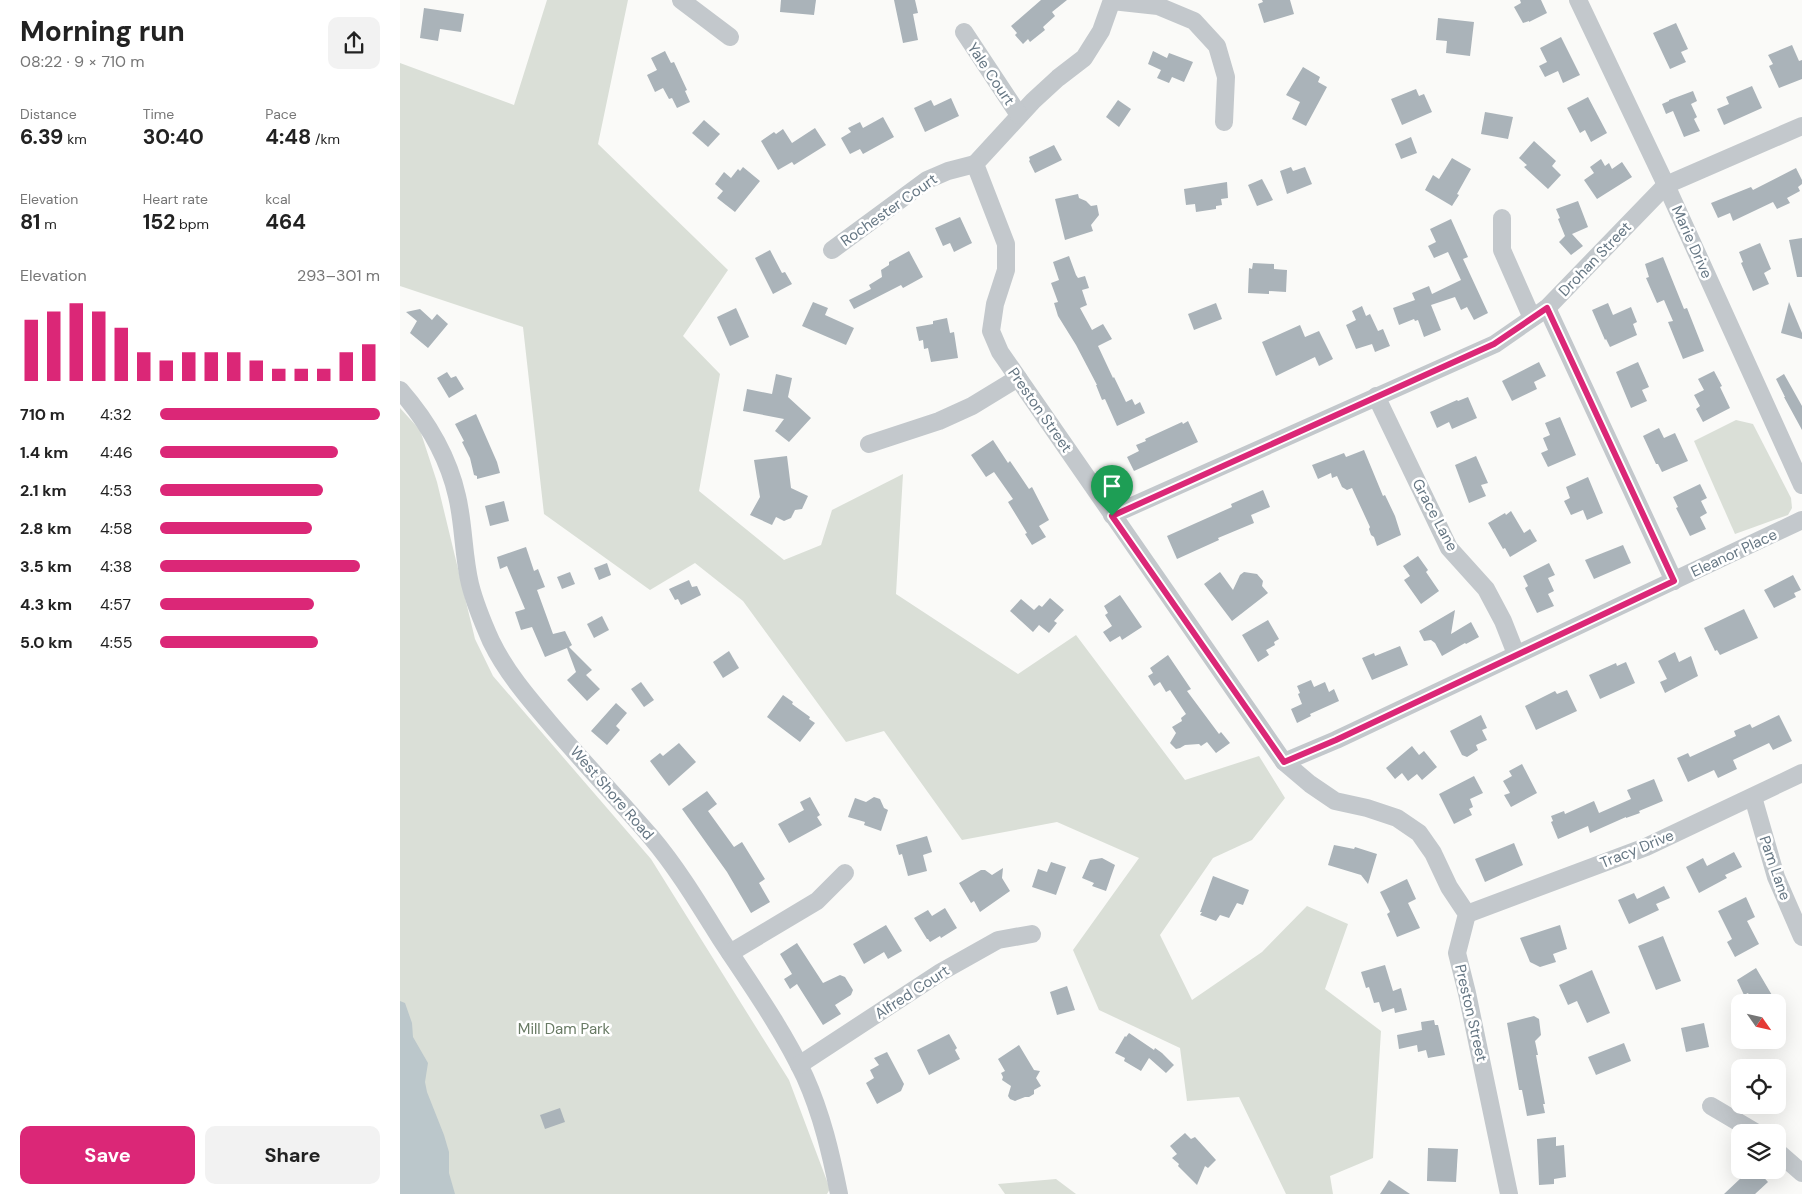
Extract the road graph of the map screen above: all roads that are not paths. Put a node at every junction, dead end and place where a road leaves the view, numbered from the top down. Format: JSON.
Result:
{"nodes":[{"id":1,"x":681,"y":0,"type":"edge"},
{"id":2,"x":1578,"y":0,"type":"edge"},
{"id":3,"x":1112,"y":1,"type":"edge"},
{"id":4,"x":964,"y":32,"type":"dead end"},
{"id":5,"x":730,"y":37,"type":"dead end"},
{"id":6,"x":1019,"y":115,"type":"junction"},
{"id":7,"x":1224,"y":122,"type":"dead end"},
{"id":8,"x":1802,"y":126,"type":"edge"},
{"id":9,"x":975,"y":164,"type":"junction"},
{"id":10,"x":1666,"y":185,"type":"junction"},
{"id":11,"x":1502,"y":218,"type":"dead end"},
{"id":12,"x":832,"y":250,"type":"dead end"},
{"id":13,"x":1547,"y":308,"type":"junction"},
{"id":14,"x":1532,"y":318,"type":"junction"},
{"id":15,"x":1018,"y":378,"type":"junction"},
{"id":16,"x":400,"y":390,"type":"edge"},
{"id":17,"x":1376,"y":396,"type":"junction"},
{"id":18,"x":869,"y":444,"type":"dead end"},
{"id":19,"x":1802,"y":485,"type":"edge"},
{"id":20,"x":1112,"y":516,"type":"junction"},
{"id":21,"x":1802,"y":520,"type":"edge"},
{"id":22,"x":1674,"y":581,"type":"junction"},
{"id":23,"x":1516,"y":654,"type":"junction"},
{"id":24,"x":1284,"y":762,"type":"junction"},
{"id":25,"x":1802,"y":773,"type":"edge"},
{"id":26,"x":1753,"y":797,"type":"junction"},
{"id":27,"x":845,"y":874,"type":"dead end"},
{"id":28,"x":1467,"y":914,"type":"junction"},
{"id":29,"x":1032,"y":934,"type":"dead end"},
{"id":30,"x":1802,"y":937,"type":"edge"},
{"id":31,"x":730,"y":953,"type":"junction"},
{"id":32,"x":799,"y":1065,"type":"junction"},
{"id":33,"x":1711,"y":1106,"type":"dead end"},
{"id":34,"x":1741,"y":1124,"type":"edge"},
{"id":35,"x":1786,"y":1159,"type":"edge"},
{"id":36,"x":1802,"y":1174,"type":"edge"},
{"id":37,"x":839,"y":1194,"type":"edge"},
{"id":38,"x":1509,"y":1194,"type":"edge"}],
"edges":[{"from":1,"to":5,"type":"street"},
{"from":2,"to":10,"type":"street","name":"Marie Drive"},
{"from":3,"to":6,"type":"street"},
{"from":3,"to":7,"type":"street"},
{"from":4,"to":6,"type":"street","name":"Yale Court"},
{"from":6,"to":9,"type":"street"},
{"from":8,"to":10,"type":"street","name":"Drohan Street"},
{"from":9,"to":12,"type":"street","name":"Rochester Court"},
{"from":9,"to":15,"type":"street","name":"Preston Street"},
{"from":10,"to":13,"type":"street","name":"Drohan Street"},
{"from":10,"to":19,"type":"street","name":"Marie Drive"},
{"from":11,"to":14,"type":"street"},
{"from":13,"to":14,"type":"street","name":"Drohan Street"},
{"from":13,"to":22,"type":"street"},
{"from":14,"to":17,"type":"street","name":"Drohan Street"},
{"from":15,"to":18,"type":"street"},
{"from":15,"to":20,"type":"street","name":"Preston Street"},
{"from":16,"to":31,"type":"street","name":"West Shore Road"},
{"from":17,"to":20,"type":"street","name":"Drohan Street"},
{"from":17,"to":23,"type":"street","name":"Grace Lane"},
{"from":20,"to":24,"type":"street","name":"Preston Street"},
{"from":21,"to":22,"type":"street","name":"Eleanor Place"},
{"from":22,"to":23,"type":"street","name":"Eleanor Place"},
{"from":23,"to":24,"type":"street","name":"Eleanor Place"},
{"from":24,"to":28,"type":"street","name":"Preston Street"},
{"from":25,"to":26,"type":"street","name":"Tracy Drive"},
{"from":26,"to":28,"type":"street","name":"Tracy Drive"},
{"from":26,"to":30,"type":"street","name":"Pam Lane"},
{"from":27,"to":31,"type":"street"},
{"from":28,"to":38,"type":"street","name":"Preston Street"},
{"from":29,"to":32,"type":"street","name":"Alfred Court"},
{"from":31,"to":32,"type":"street","name":"West Shore Road"},
{"from":32,"to":37,"type":"street","name":"West Shore Road"},
{"from":33,"to":34,"type":"street"},
{"from":35,"to":36,"type":"street"}]}
